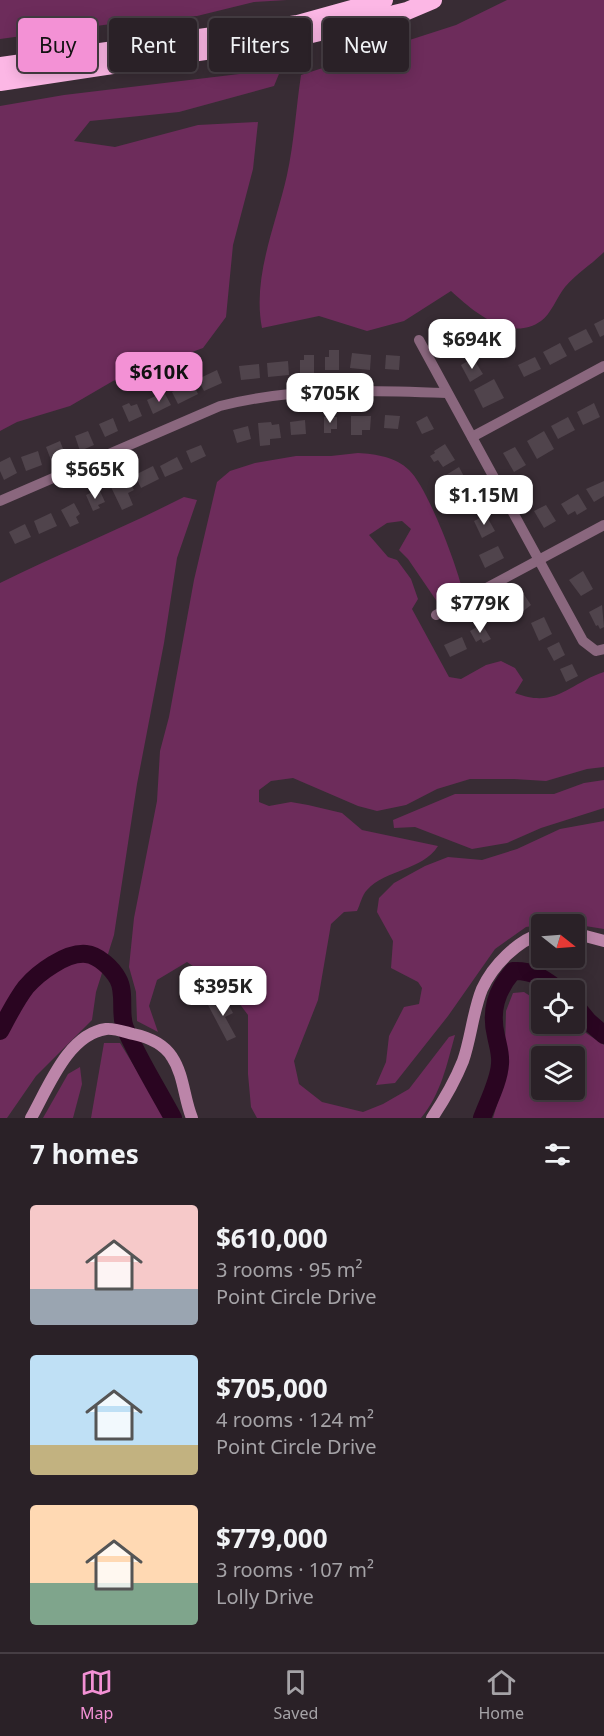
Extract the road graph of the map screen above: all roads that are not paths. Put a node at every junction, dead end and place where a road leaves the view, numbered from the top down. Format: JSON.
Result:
{"nodes":[{"id":1,"x":384,"y":0,"type":"edge"},
{"id":2,"x":434,"y":0,"type":"edge"},
{"id":3,"x":0,"y":66,"type":"edge"},
{"id":4,"x":0,"y":82,"type":"edge"},
{"id":5,"x":418,"y":340,"type":"dead end"},
{"id":6,"x":604,"y":366,"type":"edge"},
{"id":7,"x":447,"y":393,"type":"junction"},
{"id":8,"x":472,"y":437,"type":"junction"},
{"id":9,"x":0,"y":501,"type":"edge"},
{"id":10,"x":604,"y":525,"type":"edge"},
{"id":11,"x":538,"y":560,"type":"junction"},
{"id":12,"x":436,"y":615,"type":"dead end"},
{"id":13,"x":600,"y":650,"type":"edge"},
{"id":14,"x":585,"y":936,"type":"edge"},
{"id":15,"x":531,"y":938,"type":"edge"},
{"id":16,"x":604,"y":941,"type":"edge"},
{"id":17,"x":32,"y":1118,"type":"edge"},
{"id":18,"x":192,"y":1118,"type":"edge"},
{"id":19,"x":432,"y":1118,"type":"edge"}],
"edges":[{"from":1,"to":3,"type":"highway"},
{"from":2,"to":4,"type":"highway"},
{"from":5,"to":7,"type":"street"},
{"from":6,"to":8,"type":"street"},
{"from":7,"to":8,"type":"street"},
{"from":7,"to":9,"type":"street"},
{"from":8,"to":11,"type":"street"},
{"from":10,"to":11,"type":"street"},
{"from":11,"to":12,"type":"street"},
{"from":11,"to":13,"type":"street"},
{"from":14,"to":16,"type":"street"},
{"from":15,"to":19,"type":"street"},
{"from":17,"to":18,"type":"street"}]}
